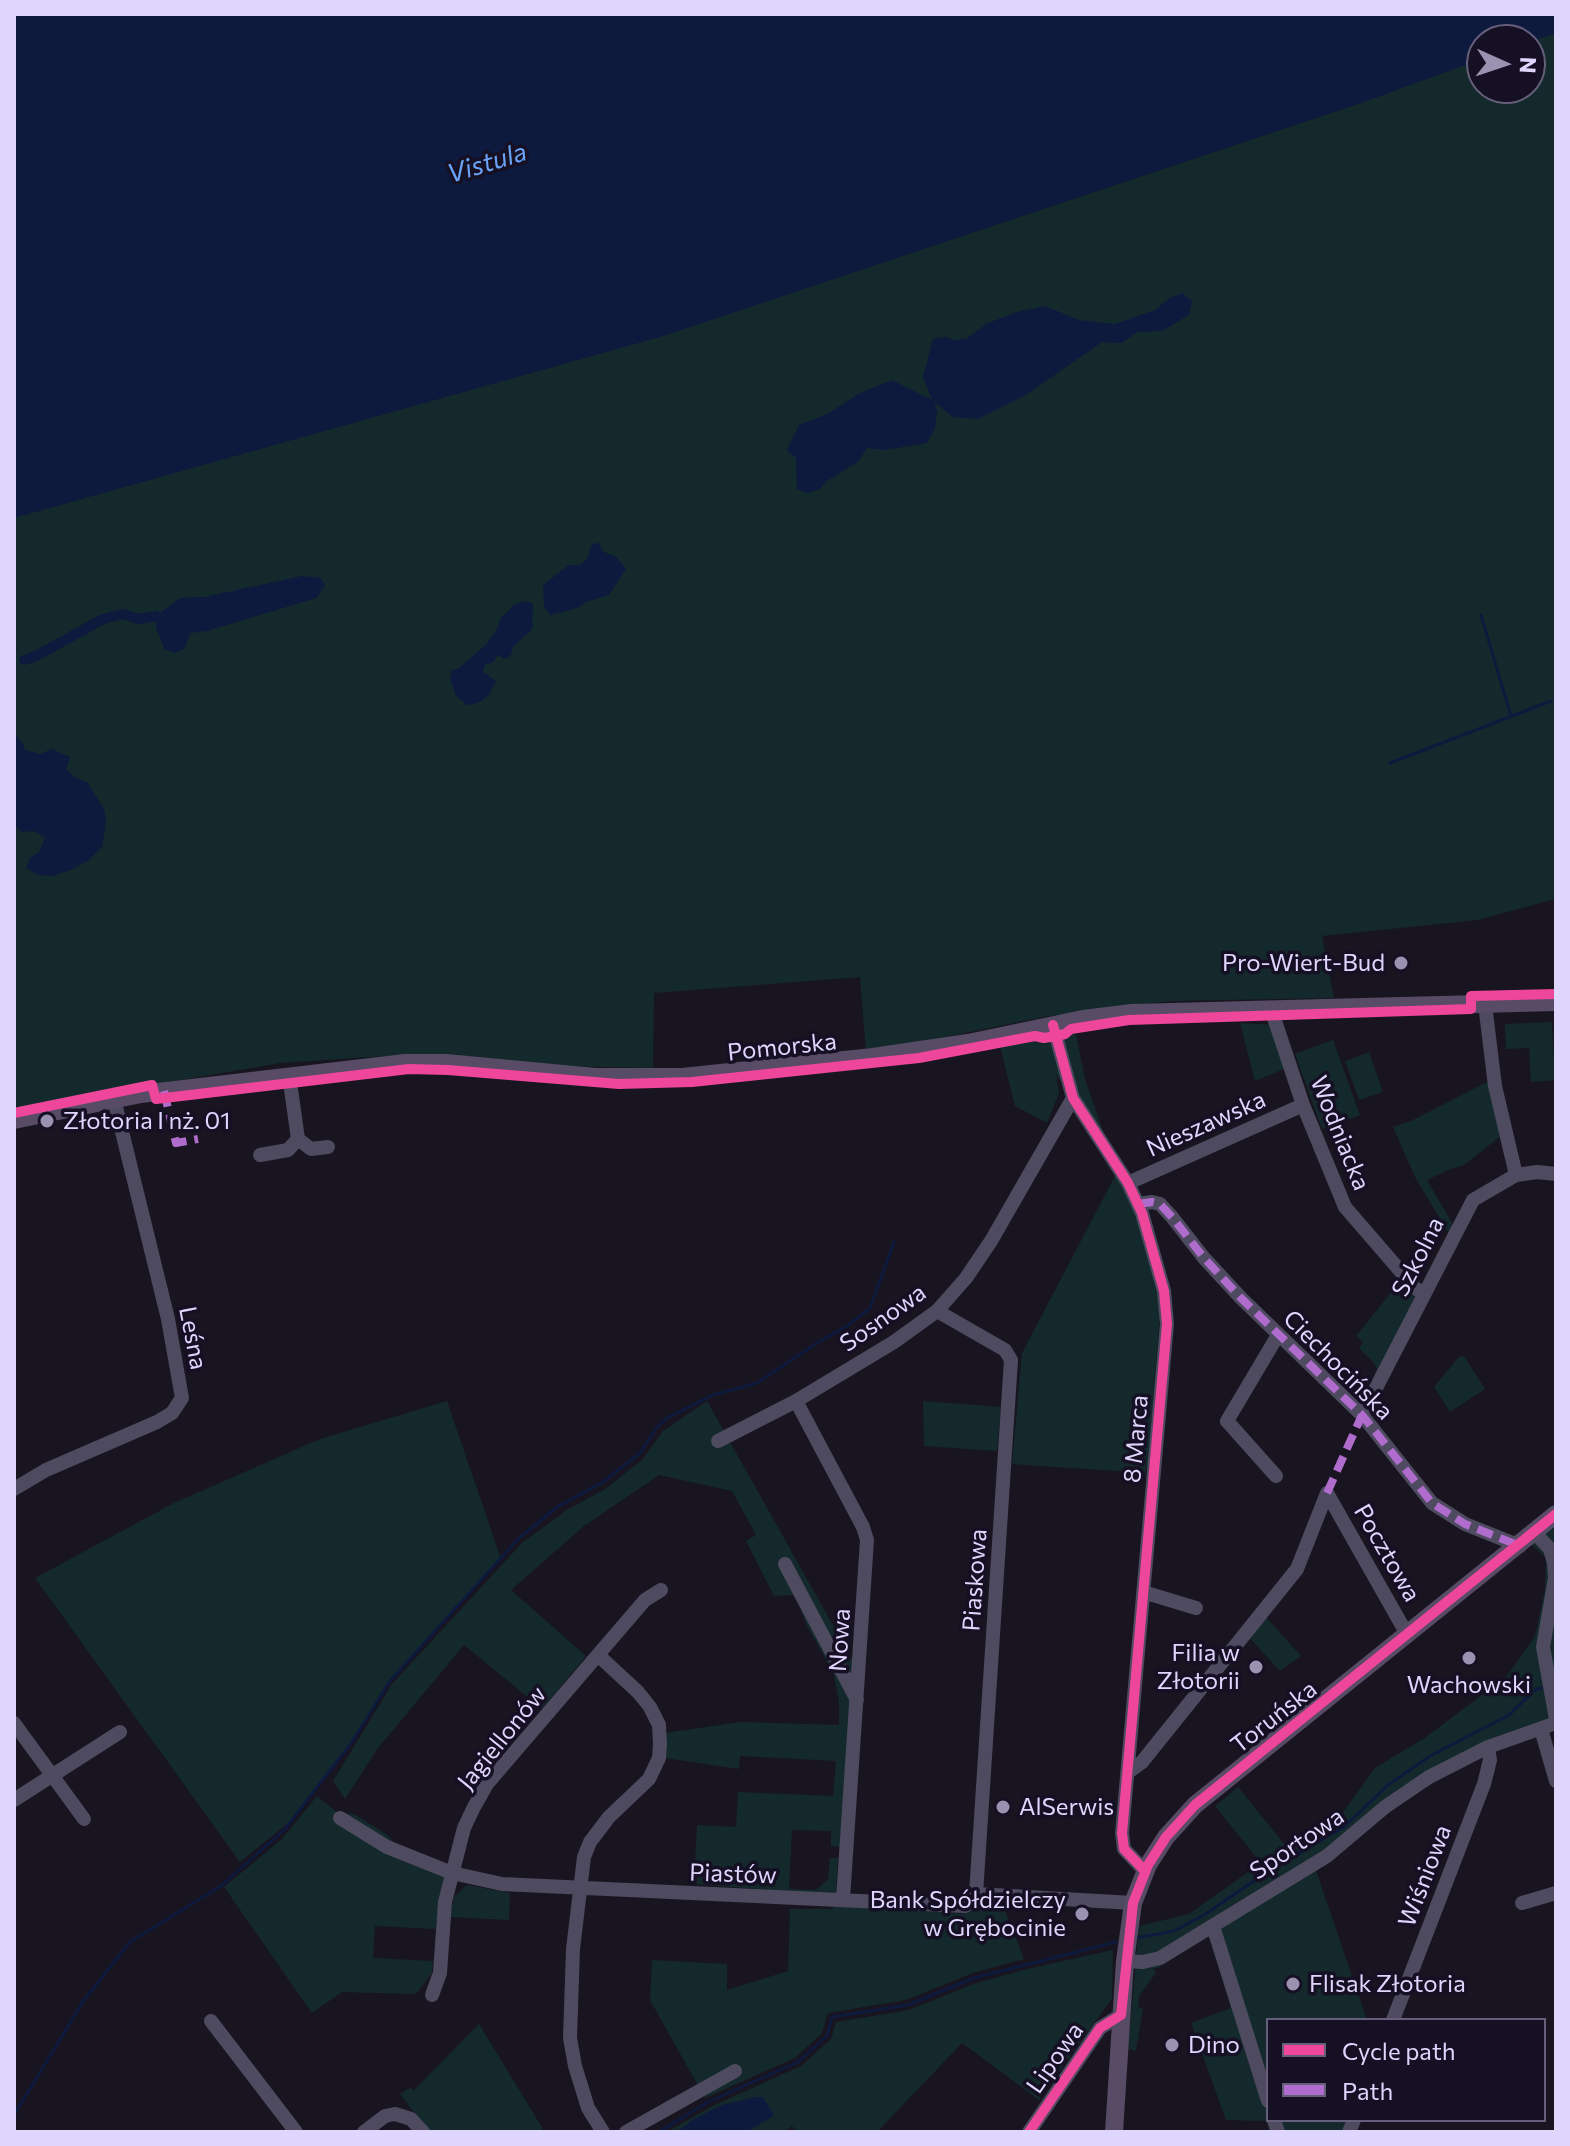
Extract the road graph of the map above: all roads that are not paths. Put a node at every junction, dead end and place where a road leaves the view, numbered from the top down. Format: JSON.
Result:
{"nodes":[{"id":1,"x":1556,"y":1002,"type":"edge"},
{"id":2,"x":1485,"y":1004,"type":"junction"},
{"id":3,"x":1271,"y":1009,"type":"junction"},
{"id":4,"x":1053,"y":1025,"type":"junction"},
{"id":5,"x":289,"y":1075,"type":"junction"},
{"id":6,"x":1073,"y":1098,"type":"junction"},
{"id":7,"x":114,"y":1099,"type":"junction"},
{"id":8,"x":1303,"y":1105,"type":"junction"},
{"id":9,"x":14,"y":1120,"type":"edge"},
{"id":10,"x":298,"y":1139,"type":"junction"},
{"id":11,"x":328,"y":1147,"type":"dead end"},
{"id":12,"x":260,"y":1155,"type":"dead end"},
{"id":13,"x":1556,"y":1174,"type":"edge"},
{"id":14,"x":1516,"y":1175,"type":"junction"},
{"id":15,"x":1128,"y":1183,"type":"junction"},
{"id":16,"x":1138,"y":1204,"type":"junction"},
{"id":17,"x":1424,"y":1294,"type":"junction"},
{"id":18,"x":937,"y":1311,"type":"junction"},
{"id":19,"x":1278,"y":1335,"type":"junction"},
{"id":20,"x":796,"y":1401,"type":"junction"},
{"id":21,"x":1362,"y":1415,"type":"junction"},
{"id":22,"x":718,"y":1441,"type":"dead end"},
{"id":23,"x":1276,"y":1476,"type":"dead end"},
{"id":24,"x":14,"y":1489,"type":"edge"},
{"id":25,"x":1556,"y":1514,"type":"edge"},
{"id":26,"x":1535,"y":1533,"type":"junction"},
{"id":27,"x":1520,"y":1546,"type":"junction"},
{"id":28,"x":785,"y":1564,"type":"dead end"},
{"id":29,"x":661,"y":1590,"type":"dead end"},
{"id":30,"x":1143,"y":1592,"type":"junction"},
{"id":31,"x":1196,"y":1608,"type":"dead end"},
{"id":32,"x":1408,"y":1636,"type":"junction"},
{"id":33,"x":599,"y":1656,"type":"junction"},
{"id":34,"x":857,"y":1700,"type":"junction"},
{"id":35,"x":1556,"y":1721,"type":"edge"},
{"id":36,"x":14,"y":1723,"type":"edge"},
{"id":37,"x":1541,"y":1729,"type":"junction"},
{"id":38,"x":120,"y":1732,"type":"dead end"},
{"id":39,"x":1488,"y":1747,"type":"junction"},
{"id":40,"x":1127,"y":1773,"type":"junction"},
{"id":41,"x":52,"y":1776,"type":"junction"},
{"id":42,"x":1556,"y":1781,"type":"edge"},
{"id":43,"x":14,"y":1800,"type":"edge"},
{"id":44,"x":340,"y":1818,"type":"dead end"},
{"id":45,"x":84,"y":1819,"type":"dead end"},
{"id":46,"x":1145,"y":1871,"type":"junction"},
{"id":47,"x":452,"y":1873,"type":"junction"},
{"id":48,"x":581,"y":1889,"type":"junction"},
{"id":49,"x":1556,"y":1893,"type":"edge"},
{"id":50,"x":976,"y":1894,"type":"junction"},
{"id":51,"x":843,"y":1899,"type":"junction"},
{"id":52,"x":1133,"y":1903,"type":"junction"},
{"id":53,"x":1522,"y":1903,"type":"dead end"},
{"id":54,"x":1213,"y":1926,"type":"junction"},
{"id":55,"x":1125,"y":1961,"type":"junction"},
{"id":56,"x":432,"y":1995,"type":"dead end"},
{"id":57,"x":1121,"y":2015,"type":"junction"},
{"id":58,"x":1394,"y":2018,"type":"edge"},
{"id":59,"x":211,"y":2021,"type":"dead end"},
{"id":60,"x":735,"y":2071,"type":"dead end"},
{"id":61,"x":1266,"y":2095,"type":"edge"},
{"id":62,"x":296,"y":2132,"type":"edge"},
{"id":63,"x":364,"y":2132,"type":"edge"},
{"id":64,"x":423,"y":2132,"type":"edge"},
{"id":65,"x":603,"y":2132,"type":"edge"},
{"id":66,"x":626,"y":2132,"type":"edge"},
{"id":67,"x":1029,"y":2132,"type":"edge"},
{"id":68,"x":1114,"y":2132,"type":"edge"}],
"edges":[{"from":1,"to":2,"type":"main road","name":"Pomorska"},
{"from":2,"to":3,"type":"main road","name":"Pomorska"},
{"from":2,"to":14,"type":"street"},
{"from":3,"to":4,"type":"main road","name":"Pomorska"},
{"from":3,"to":8,"type":"street","name":"Wodniacka"},
{"from":4,"to":5,"type":"main road","name":"Pomorska"},
{"from":4,"to":6,"type":"street","name":"8 Marca"},
{"from":5,"to":7,"type":"main road","name":"Pomorska"},
{"from":5,"to":10,"type":"street"},
{"from":6,"to":15,"type":"street","name":"8 Marca"},
{"from":6,"to":18,"type":"street","name":"Sosnowa"},
{"from":7,"to":9,"type":"main road","name":"Pomorska"},
{"from":7,"to":24,"type":"street","name":"Leśna"},
{"from":8,"to":15,"type":"street","name":"Nieszawska"},
{"from":8,"to":17,"type":"street","name":"Wodniacka"},
{"from":10,"to":11,"type":"street"},
{"from":10,"to":12,"type":"street"},
{"from":13,"to":14,"type":"street","name":"Szkolna"},
{"from":14,"to":17,"type":"street","name":"Szkolna"},
{"from":15,"to":16,"type":"street","name":"8 Marca"},
{"from":16,"to":19,"type":"street","name":"Ciechocińska"},
{"from":16,"to":30,"type":"street","name":"8 Marca"},
{"from":17,"to":21,"type":"street","name":"Szkolna"},
{"from":18,"to":20,"type":"street","name":"Sosnowa"},
{"from":18,"to":50,"type":"street","name":"Piaskowa"},
{"from":19,"to":21,"type":"street","name":"Ciechocińska"},
{"from":19,"to":23,"type":"street"},
{"from":20,"to":22,"type":"street","name":"Sosnowa"},
{"from":20,"to":34,"type":"street","name":"Nowa"},
{"from":21,"to":27,"type":"street","name":"Ciechocińska"},
{"from":25,"to":26,"type":"main road","name":"Toruńska"},
{"from":26,"to":27,"type":"main road","name":"Toruńska"},
{"from":26,"to":35,"type":"street"},
{"from":27,"to":32,"type":"main road","name":"Toruńska"},
{"from":28,"to":34,"type":"street"},
{"from":29,"to":33,"type":"street","name":"Jagiellonów"},
{"from":30,"to":31,"type":"street"},
{"from":30,"to":40,"type":"street","name":"8 Marca"},
{"from":32,"to":40,"type":"street","name":"Pocztowa"},
{"from":32,"to":46,"type":"main road","name":"Toruńska"},
{"from":33,"to":47,"type":"street","name":"Jagiellonów"},
{"from":33,"to":48,"type":"street"},
{"from":34,"to":51,"type":"street","name":"Nowa"},
{"from":35,"to":37,"type":"street","name":"Sportowa"},
{"from":36,"to":41,"type":"street"},
{"from":37,"to":39,"type":"street","name":"Sportowa"},
{"from":37,"to":42,"type":"street"},
{"from":38,"to":41,"type":"street"},
{"from":39,"to":54,"type":"street","name":"Sportowa"},
{"from":39,"to":58,"type":"street","name":"Wiśniowa"},
{"from":40,"to":46,"type":"street","name":"8 Marca"},
{"from":41,"to":43,"type":"street"},
{"from":41,"to":45,"type":"street"},
{"from":44,"to":47,"type":"street","name":"Piastów"},
{"from":46,"to":52,"type":"main road","name":"Toruńska"},
{"from":47,"to":48,"type":"street","name":"Piastów"},
{"from":47,"to":56,"type":"street","name":"Jagiellonów"},
{"from":48,"to":51,"type":"street","name":"Piastów"},
{"from":48,"to":65,"type":"street"},
{"from":49,"to":53,"type":"street"},
{"from":50,"to":51,"type":"street","name":"Piastów"},
{"from":50,"to":52,"type":"street","name":"Piastów"},
{"from":52,"to":55,"type":"main road","name":"Toruńska"},
{"from":54,"to":55,"type":"street","name":"Sportowa"},
{"from":54,"to":61,"type":"street"},
{"from":55,"to":57,"type":"main road","name":"Toruńska"},
{"from":57,"to":67,"type":"street","name":"Lipowa"},
{"from":57,"to":68,"type":"main road","name":"Toruńska"},
{"from":59,"to":62,"type":"street"},
{"from":60,"to":66,"type":"street"},
{"from":63,"to":64,"type":"street"}]}
